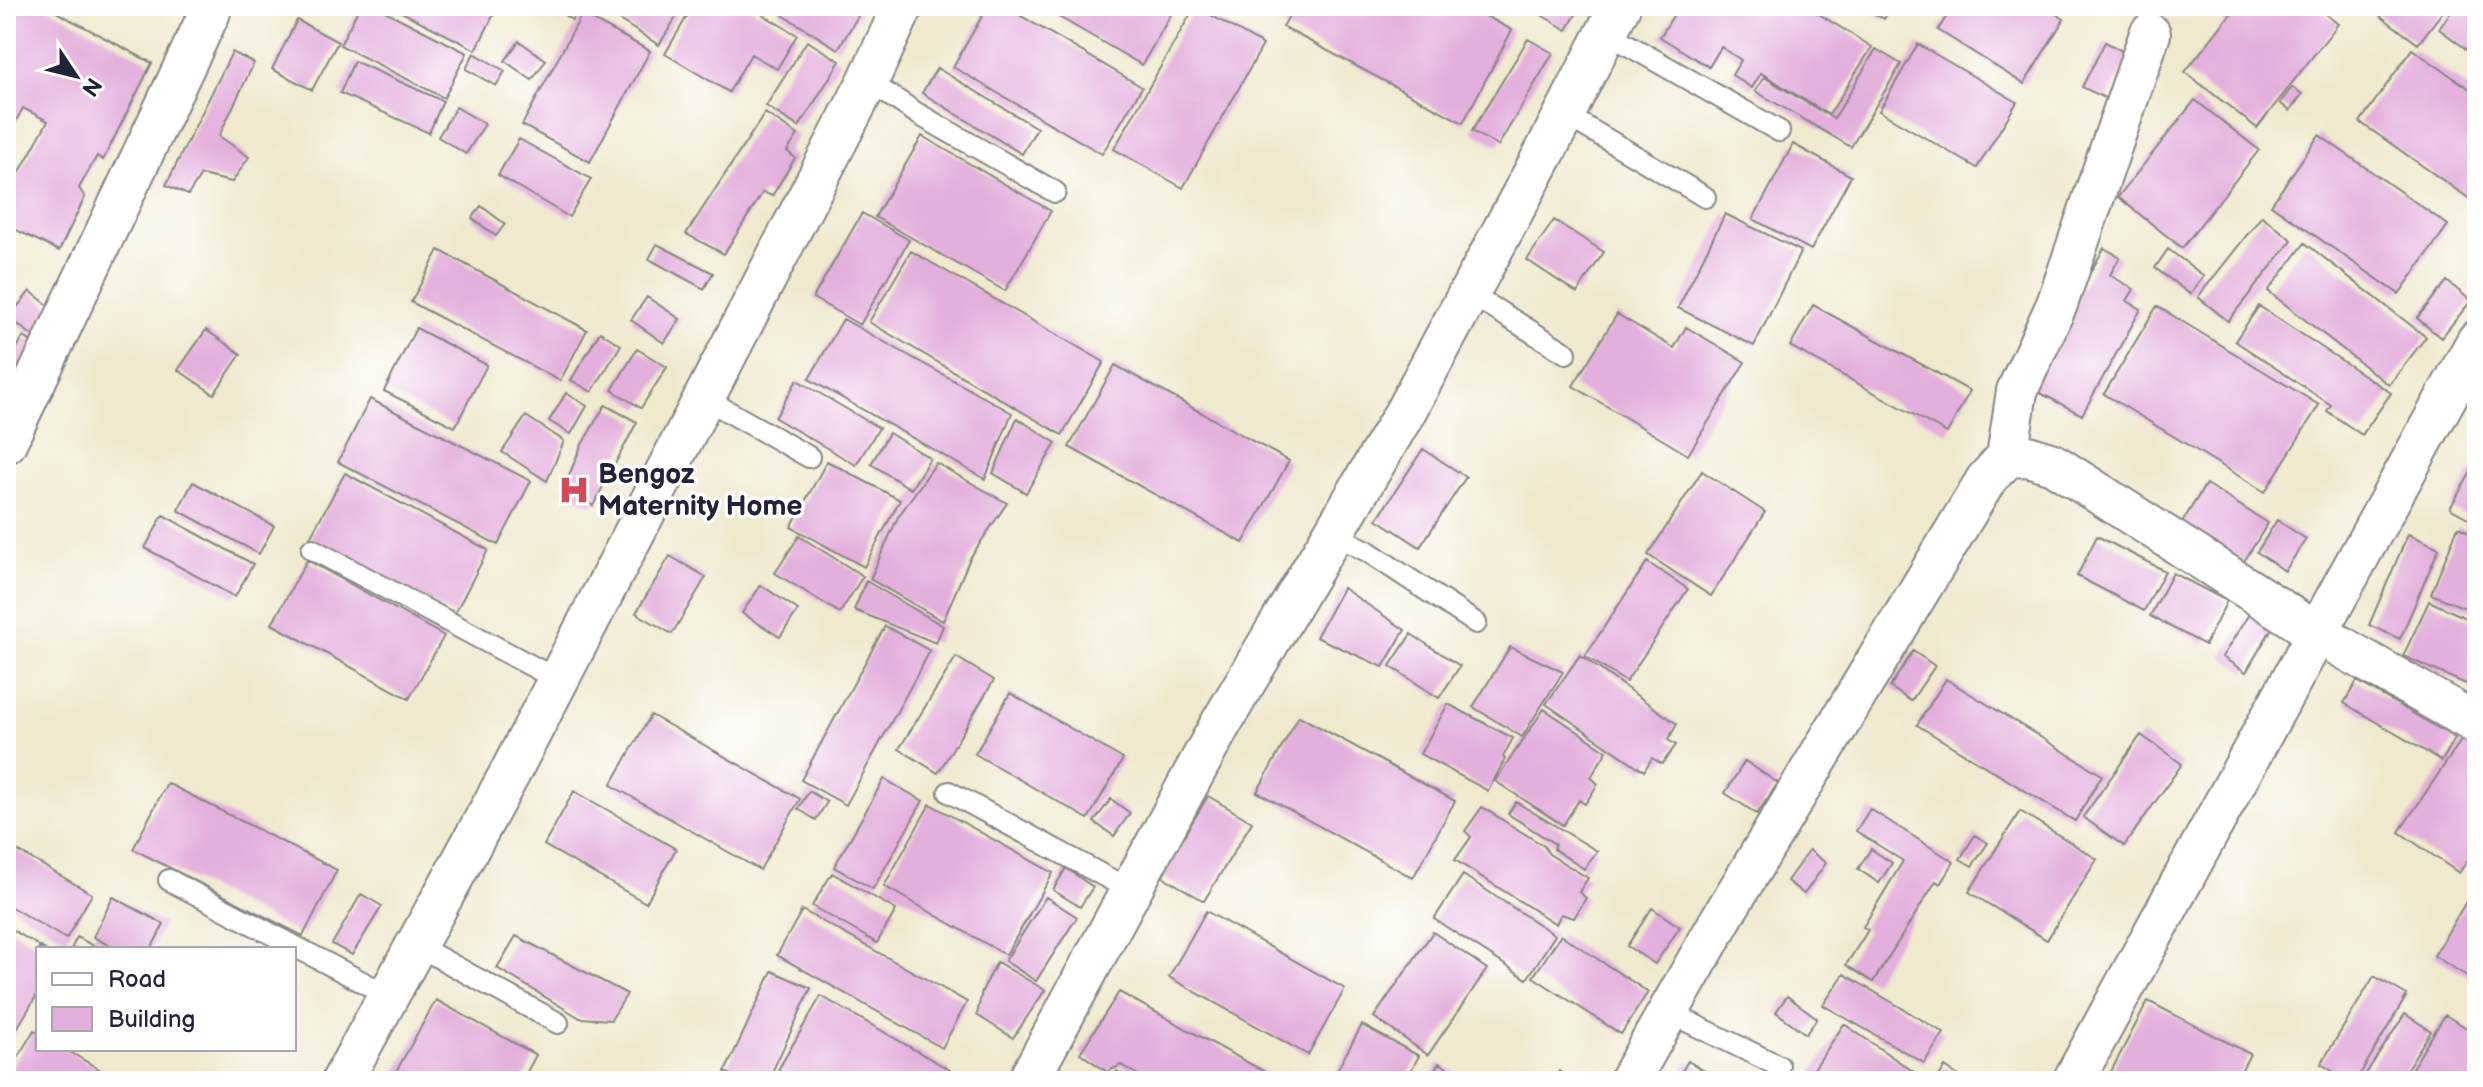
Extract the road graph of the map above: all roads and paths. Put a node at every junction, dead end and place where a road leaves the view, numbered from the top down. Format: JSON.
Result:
{"nodes":[{"id":1,"x":211,"y":6,"type":"edge"},
{"id":2,"x":903,"y":6,"type":"edge"},
{"id":3,"x":1614,"y":20,"type":"edge"},
{"id":4,"x":2150,"y":34,"type":"dead end"},
{"id":5,"x":868,"y":81,"type":"junction"},
{"id":6,"x":1564,"y":114,"type":"junction"},
{"id":7,"x":1779,"y":131,"type":"dead end"},
{"id":8,"x":1055,"y":192,"type":"dead end"},
{"id":9,"x":1705,"y":197,"type":"dead end"},
{"id":10,"x":1469,"y":293,"type":"junction"},
{"id":11,"x":2477,"y":341,"type":"edge"},
{"id":12,"x":1566,"y":353,"type":"dead end"},
{"id":13,"x":704,"y":398,"type":"junction"},
{"id":14,"x":6,"y":443,"type":"edge"},
{"id":15,"x":809,"y":457,"type":"dead end"},
{"id":16,"x":2007,"y":457,"type":"junction"},
{"id":17,"x":1333,"y":534,"type":"junction"},
{"id":18,"x":312,"y":549,"type":"dead end"},
{"id":19,"x":1476,"y":623,"type":"dead end"},
{"id":20,"x":2317,"y":633,"type":"junction"},
{"id":21,"x":558,"y":680,"type":"junction"},
{"id":22,"x":2477,"y":724,"type":"edge"},
{"id":23,"x":949,"y":792,"type":"dead end"},
{"id":24,"x":169,"y":880,"type":"dead end"},
{"id":25,"x":1130,"y":890,"type":"junction"},
{"id":26,"x":416,"y":945,"type":"junction"},
{"id":27,"x":389,"y":996,"type":"junction"},
{"id":28,"x":1668,"y":1012,"type":"junction"},
{"id":29,"x":558,"y":1023,"type":"dead end"},
{"id":30,"x":1779,"y":1066,"type":"dead end"},
{"id":31,"x":342,"y":1081,"type":"edge"},
{"id":32,"x":1028,"y":1081,"type":"edge"},
{"id":33,"x":1629,"y":1081,"type":"edge"},
{"id":34,"x":2073,"y":1081,"type":"edge"}],
"edges":[{"from":1,"to":14,"type":"street"},
{"from":2,"to":5,"type":"street"},
{"from":3,"to":6,"type":"street"},
{"from":3,"to":7,"type":"lane"},
{"from":4,"to":16,"type":"street"},
{"from":5,"to":8,"type":"lane"},
{"from":5,"to":13,"type":"street"},
{"from":6,"to":9,"type":"lane"},
{"from":6,"to":10,"type":"street"},
{"from":10,"to":12,"type":"lane"},
{"from":10,"to":17,"type":"street"},
{"from":11,"to":20,"type":"street"},
{"from":13,"to":15,"type":"lane"},
{"from":13,"to":21,"type":"street"},
{"from":16,"to":20,"type":"street"},
{"from":16,"to":28,"type":"street"},
{"from":17,"to":19,"type":"lane"},
{"from":17,"to":25,"type":"street"},
{"from":18,"to":21,"type":"lane"},
{"from":20,"to":22,"type":"street"},
{"from":20,"to":34,"type":"street"},
{"from":21,"to":26,"type":"street"},
{"from":23,"to":25,"type":"lane"},
{"from":24,"to":27,"type":"lane"},
{"from":25,"to":32,"type":"street"},
{"from":26,"to":27,"type":"street"},
{"from":26,"to":29,"type":"lane"},
{"from":27,"to":31,"type":"street"},
{"from":28,"to":30,"type":"lane"},
{"from":28,"to":33,"type":"street"}]}
